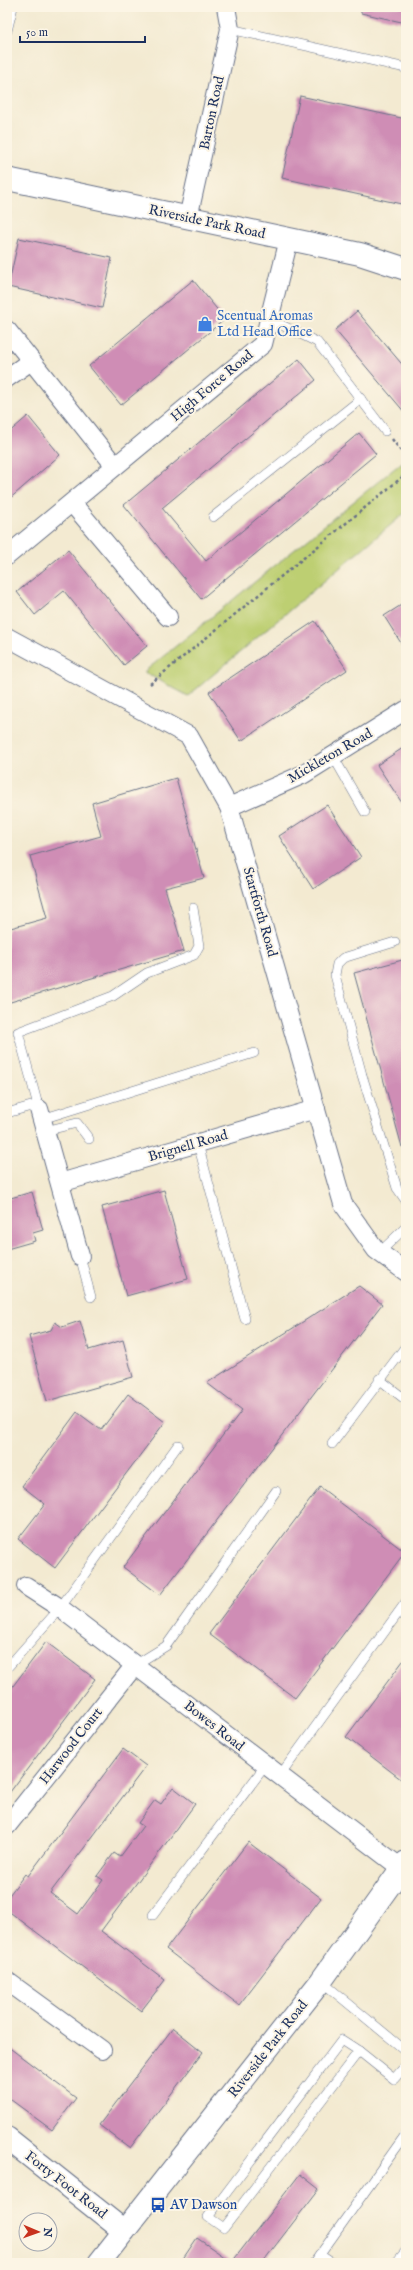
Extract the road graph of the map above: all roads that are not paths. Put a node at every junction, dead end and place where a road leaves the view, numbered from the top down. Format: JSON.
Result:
{"nodes":[{"id":1,"x":13,"y":7,"type":"edge"},
{"id":2,"x":226,"y":7,"type":"edge"},
{"id":3,"x":230,"y":29,"type":"junction"},
{"id":4,"x":7,"y":30,"type":"edge"},
{"id":5,"x":406,"y":68,"type":"edge"},
{"id":6,"x":7,"y":180,"type":"edge"},
{"id":7,"x":188,"y":218,"type":"junction"},
{"id":8,"x":289,"y":239,"type":"junction"},
{"id":9,"x":406,"y":269,"type":"edge"},
{"id":10,"x":269,"y":319,"type":"junction"},
{"id":11,"x":7,"y":330,"type":"edge"},
{"id":12,"x":31,"y":361,"type":"junction"},
{"id":13,"x":7,"y":378,"type":"edge"},
{"id":14,"x":361,"y":399,"type":"junction"},
{"id":15,"x":385,"y":431,"type":"road end"},
{"id":16,"x":116,"y":466,"type":"junction"},
{"id":17,"x":72,"y":503,"type":"junction"},
{"id":18,"x":213,"y":517,"type":"dead end"},
{"id":19,"x":7,"y":556,"type":"edge"},
{"id":20,"x":168,"y":617,"type":"dead end"},
{"id":21,"x":7,"y":637,"type":"edge"},
{"id":22,"x":406,"y":710,"type":"edge"},
{"id":23,"x":333,"y":756,"type":"junction"},
{"id":24,"x":229,"y":807,"type":"junction"},
{"id":25,"x":365,"y":812,"type":"dead end"},
{"id":26,"x":193,"y":908,"type":"dead end"},
{"id":27,"x":395,"y":942,"type":"dead end"},
{"id":28,"x":254,"y":1053,"type":"dead end"},
{"id":29,"x":316,"y":1110,"type":"junction"},
{"id":30,"x":7,"y":1113,"type":"edge"},
{"id":31,"x":41,"y":1116,"type":"junction"},
{"id":32,"x":89,"y":1139,"type":"dead end"},
{"id":33,"x":198,"y":1144,"type":"junction"},
{"id":34,"x":60,"y":1183,"type":"junction"},
{"id":35,"x":406,"y":1201,"type":"edge"},
{"id":36,"x":406,"y":1227,"type":"edge"},
{"id":37,"x":380,"y":1252,"type":"junction"},
{"id":38,"x":80,"y":1256,"type":"joint"},
{"id":39,"x":406,"y":1272,"type":"edge"},
{"id":40,"x":92,"y":1297,"type":"dead end"},
{"id":41,"x":245,"y":1319,"type":"dead end"},
{"id":42,"x":406,"y":1346,"type":"edge"},
{"id":43,"x":379,"y":1379,"type":"junction"},
{"id":44,"x":406,"y":1400,"type":"edge"},
{"id":45,"x":332,"y":1444,"type":"dead end"},
{"id":46,"x":178,"y":1445,"type":"dead end"},
{"id":47,"x":276,"y":1491,"type":"dead end"},
{"id":48,"x":26,"y":1586,"type":"dead end"},
{"id":49,"x":406,"y":1602,"type":"edge"},
{"id":50,"x":60,"y":1608,"type":"junction"},
{"id":51,"x":135,"y":1665,"type":"junction"},
{"id":52,"x":7,"y":1668,"type":"edge"},
{"id":53,"x":265,"y":1766,"type":"junction"},
{"id":54,"x":279,"y":1777,"type":"junction"},
{"id":55,"x":7,"y":1826,"type":"edge"},
{"id":56,"x":404,"y":1865,"type":"edge"},
{"id":57,"x":153,"y":1915,"type":"dead end"},
{"id":58,"x":7,"y":1981,"type":"edge"},
{"id":59,"x":321,"y":1981,"type":"junction"},
{"id":60,"x":102,"y":2050,"type":"dead end"},
{"id":61,"x":359,"y":2051,"type":"junction"},
{"id":62,"x":406,"y":2051,"type":"edge"},
{"id":63,"x":406,"y":2065,"type":"edge"},
{"id":64,"x":406,"y":2134,"type":"edge"},
{"id":65,"x":7,"y":2138,"type":"edge"},
{"id":66,"x":124,"y":2231,"type":"junction"},
{"id":67,"x":406,"y":2251,"type":"edge"},
{"id":68,"x":320,"y":2255,"type":"junction"},
{"id":69,"x":99,"y":2263,"type":"edge"},
{"id":70,"x":314,"y":2263,"type":"edge"},
{"id":71,"x":332,"y":2263,"type":"edge"},
{"id":72,"x":396,"y":2263,"type":"edge"}],
"edges":[{"from":1,"to":4,"type":"lane"},
{"from":2,"to":3,"type":"street","name":"Barton Road"},
{"from":3,"to":5,"type":"lane"},
{"from":3,"to":7,"type":"street","name":"Barton Road"},
{"from":6,"to":7,"type":"street","name":"Riverside Park Road"},
{"from":7,"to":8,"type":"street","name":"Riverside Park Road"},
{"from":8,"to":9,"type":"street","name":"Riverside Park Road"},
{"from":8,"to":10,"type":"street","name":"High Force Road"},
{"from":10,"to":14,"type":"lane"},
{"from":10,"to":16,"type":"street","name":"High Force Road"},
{"from":11,"to":12,"type":"street"},
{"from":12,"to":13,"type":"street"},
{"from":12,"to":16,"type":"street"},
{"from":14,"to":15,"type":"lane"},
{"from":14,"to":18,"type":"lane"},
{"from":16,"to":17,"type":"street","name":"High Force Road"},
{"from":17,"to":19,"type":"street","name":"High Force Road"},
{"from":17,"to":20,"type":"street"},
{"from":21,"to":24,"type":"street","name":"Startforth Road"},
{"from":22,"to":23,"type":"street","name":"Mickleton Road"},
{"from":23,"to":24,"type":"street","name":"Mickleton Road"},
{"from":23,"to":25,"type":"lane"},
{"from":24,"to":29,"type":"street","name":"Startforth Road"},
{"from":26,"to":31,"type":"lane"},
{"from":27,"to":35,"type":"lane"},
{"from":28,"to":31,"type":"lane"},
{"from":29,"to":33,"type":"street","name":"Brignell Road"},
{"from":29,"to":37,"type":"street","name":"Startforth Road"},
{"from":30,"to":31,"type":"lane"},
{"from":31,"to":32,"type":"lane"},
{"from":31,"to":34,"type":"street"},
{"from":33,"to":34,"type":"street","name":"Brignell Road"},
{"from":33,"to":41,"type":"lane"},
{"from":34,"to":38,"type":"street"},
{"from":36,"to":37,"type":"lane"},
{"from":37,"to":39,"type":"street","name":"Startforth Road"},
{"from":38,"to":40,"type":"lane"},
{"from":42,"to":43,"type":"lane"},
{"from":43,"to":44,"type":"lane"},
{"from":43,"to":45,"type":"lane"},
{"from":46,"to":50,"type":"lane"},
{"from":47,"to":51,"type":"lane"},
{"from":48,"to":50,"type":"street","name":"Bowes Road"},
{"from":49,"to":54,"type":"lane"},
{"from":50,"to":51,"type":"street","name":"Bowes Road"},
{"from":50,"to":52,"type":"lane"},
{"from":51,"to":53,"type":"street","name":"Bowes Road"},
{"from":51,"to":55,"type":"street","name":"Harwood Court"},
{"from":53,"to":54,"type":"street","name":"Bowes Road"},
{"from":53,"to":57,"type":"lane"},
{"from":54,"to":56,"type":"street","name":"Bowes Road"},
{"from":56,"to":59,"type":"street","name":"Riverside Park Road"},
{"from":58,"to":60,"type":"street"},
{"from":59,"to":62,"type":"lane"},
{"from":59,"to":66,"type":"street","name":"Riverside Park Road"},
{"from":61,"to":61,"type":"lane"},
{"from":61,"to":63,"type":"lane"},
{"from":64,"to":68,"type":"lane"},
{"from":65,"to":66,"type":"street","name":"Forty Foot Road"},
{"from":66,"to":69,"type":"street","name":"Riverside Park Road"},
{"from":67,"to":72,"type":"lane"},
{"from":68,"to":70,"type":"lane"},
{"from":68,"to":71,"type":"lane"}]}
